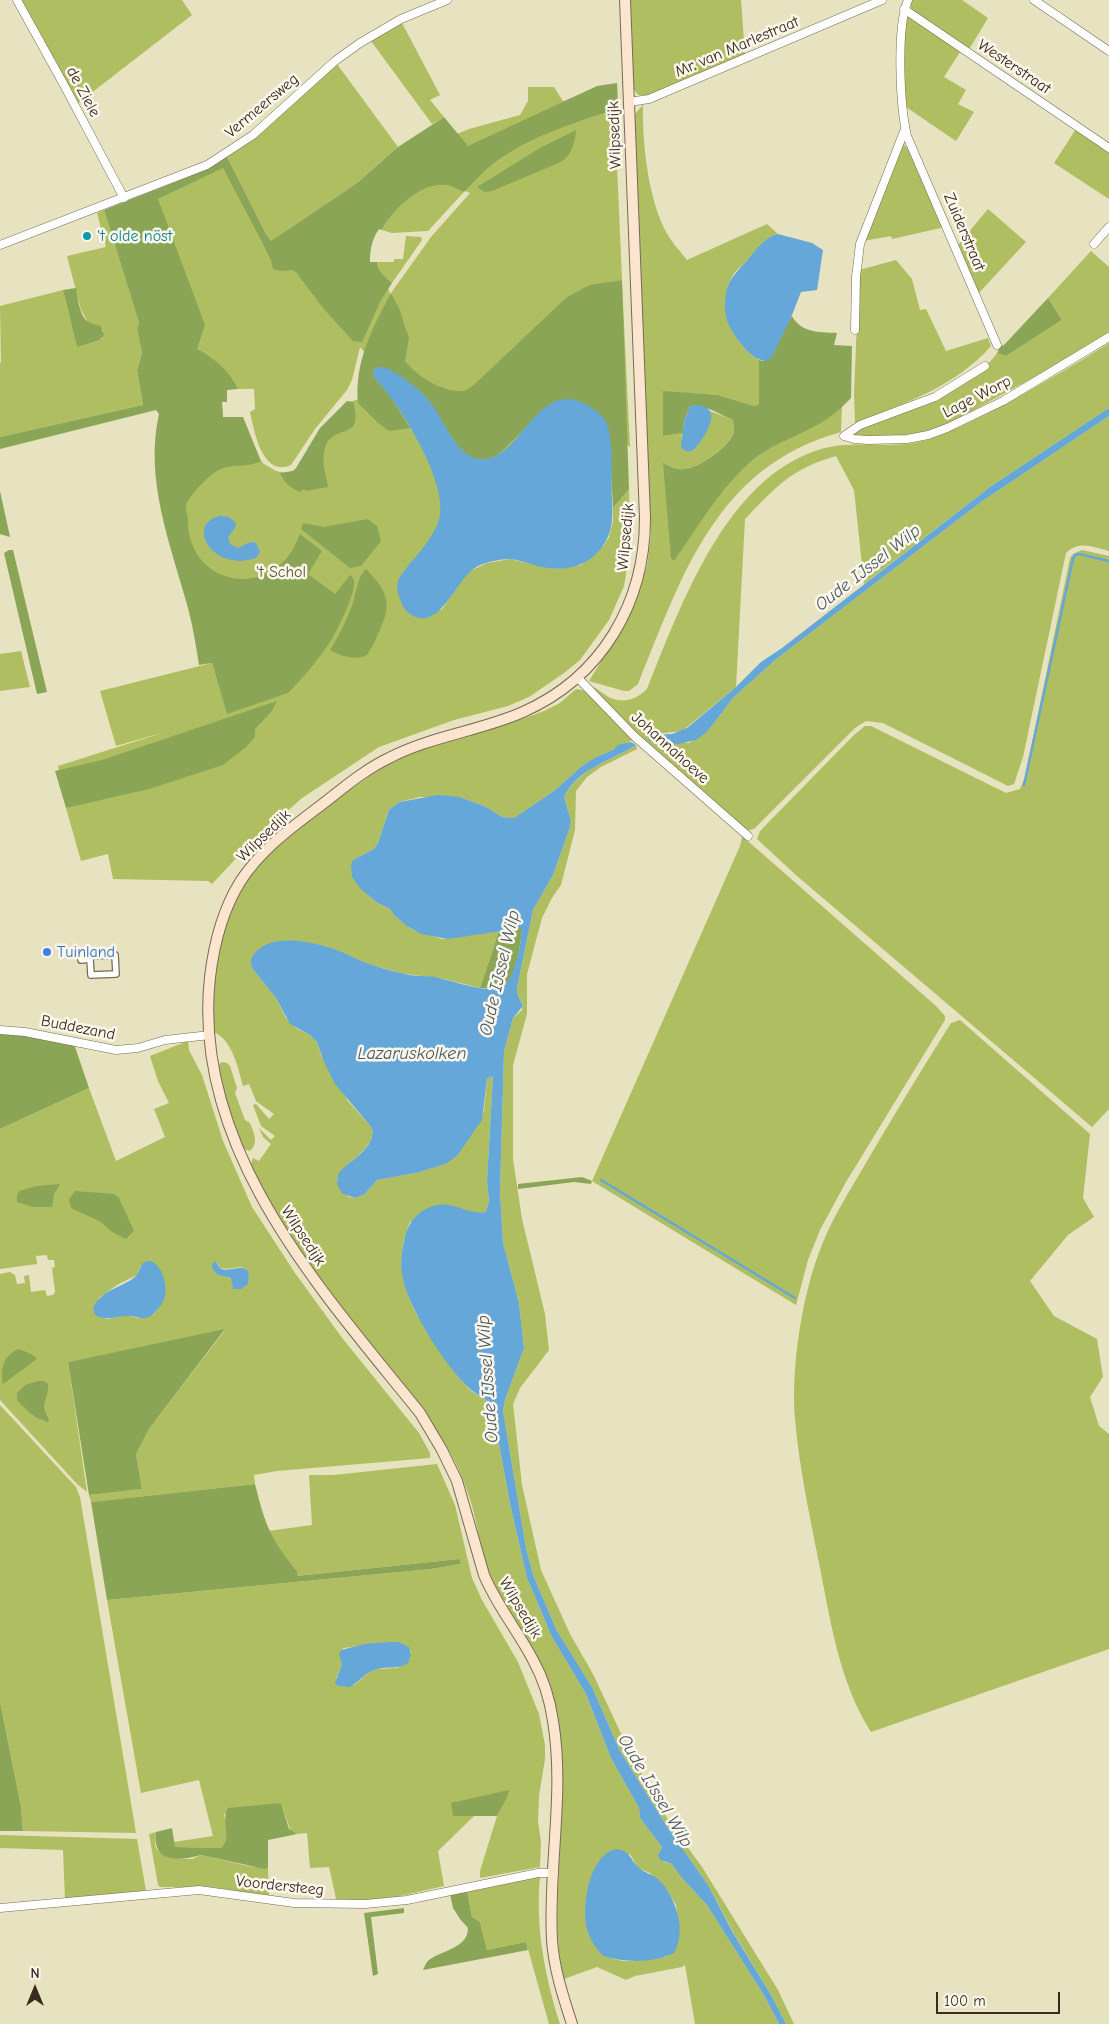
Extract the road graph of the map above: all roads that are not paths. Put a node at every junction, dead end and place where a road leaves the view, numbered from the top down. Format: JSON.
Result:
{"nodes":[{"id":1,"x":17,"y":0,"type":"edge"},
{"id":2,"x":447,"y":0,"type":"edge"},
{"id":3,"x":625,"y":0,"type":"edge"},
{"id":4,"x":882,"y":0,"type":"edge"},
{"id":5,"x":908,"y":0,"type":"edge"},
{"id":6,"x":1034,"y":0,"type":"edge"},
{"id":7,"x":904,"y":9,"type":"junction"},
{"id":8,"x":1109,"y":51,"type":"edge"},
{"id":9,"x":629,"y":102,"type":"junction"},
{"id":10,"x":906,"y":130,"type":"junction"},
{"id":11,"x":1109,"y":148,"type":"edge"},
{"id":12,"x":124,"y":198,"type":"junction"},
{"id":13,"x":1109,"y":227,"type":"edge"},
{"id":14,"x":1094,"y":244,"type":"dead end"},
{"id":15,"x":0,"y":245,"type":"edge"},
{"id":16,"x":855,"y":330,"type":"dead end"},
{"id":17,"x":1109,"y":337,"type":"edge"},
{"id":18,"x":997,"y":345,"type":"dead end"},
{"id":19,"x":985,"y":366,"type":"dead end"},
{"id":20,"x":577,"y":677,"type":"junction"},
{"id":21,"x":748,"y":836,"type":"dead end"},
{"id":22,"x":90,"y":959,"type":"joint"},
{"id":23,"x":0,"y":1030,"type":"edge"},
{"id":24,"x":210,"y":1035,"type":"junction"},
{"id":25,"x":554,"y":1873,"type":"junction"},
{"id":26,"x":0,"y":1908,"type":"edge"},
{"id":27,"x":572,"y":2024,"type":"edge"}],
"edges":[{"from":1,"to":12,"type":"street","name":"de Ziele"},
{"from":2,"to":12,"type":"street","name":"Vermeersweg"},
{"from":3,"to":9,"type":"main road","name":"Wilpsedijk"},
{"from":4,"to":9,"type":"street","name":"Mr. van Marlestraat"},
{"from":5,"to":7,"type":"street","name":"Zuiderstraat"},
{"from":6,"to":8,"type":"street"},
{"from":7,"to":10,"type":"street","name":"Zuiderstraat"},
{"from":7,"to":11,"type":"street","name":"Westerstraat"},
{"from":9,"to":20,"type":"main road","name":"Wilpsedijk"},
{"from":10,"to":16,"type":"street","name":"Zuiderstraat"},
{"from":10,"to":18,"type":"street","name":"Zuiderstraat"},
{"from":12,"to":15,"type":"street","name":"Vermeersweg"},
{"from":13,"to":14,"type":"street"},
{"from":17,"to":19,"type":"street","name":"Lage Worp"},
{"from":20,"to":21,"type":"street","name":"Johannahoeve"},
{"from":20,"to":24,"type":"main road","name":"Wilpsedijk"},
{"from":22,"to":22,"type":"street"},
{"from":23,"to":24,"type":"street","name":"Buddezand"},
{"from":24,"to":25,"type":"main road","name":"Wilpsedijk"},
{"from":25,"to":26,"type":"street","name":"Voordersteeg"},
{"from":25,"to":27,"type":"main road","name":"Wilpsedijk"}]}
